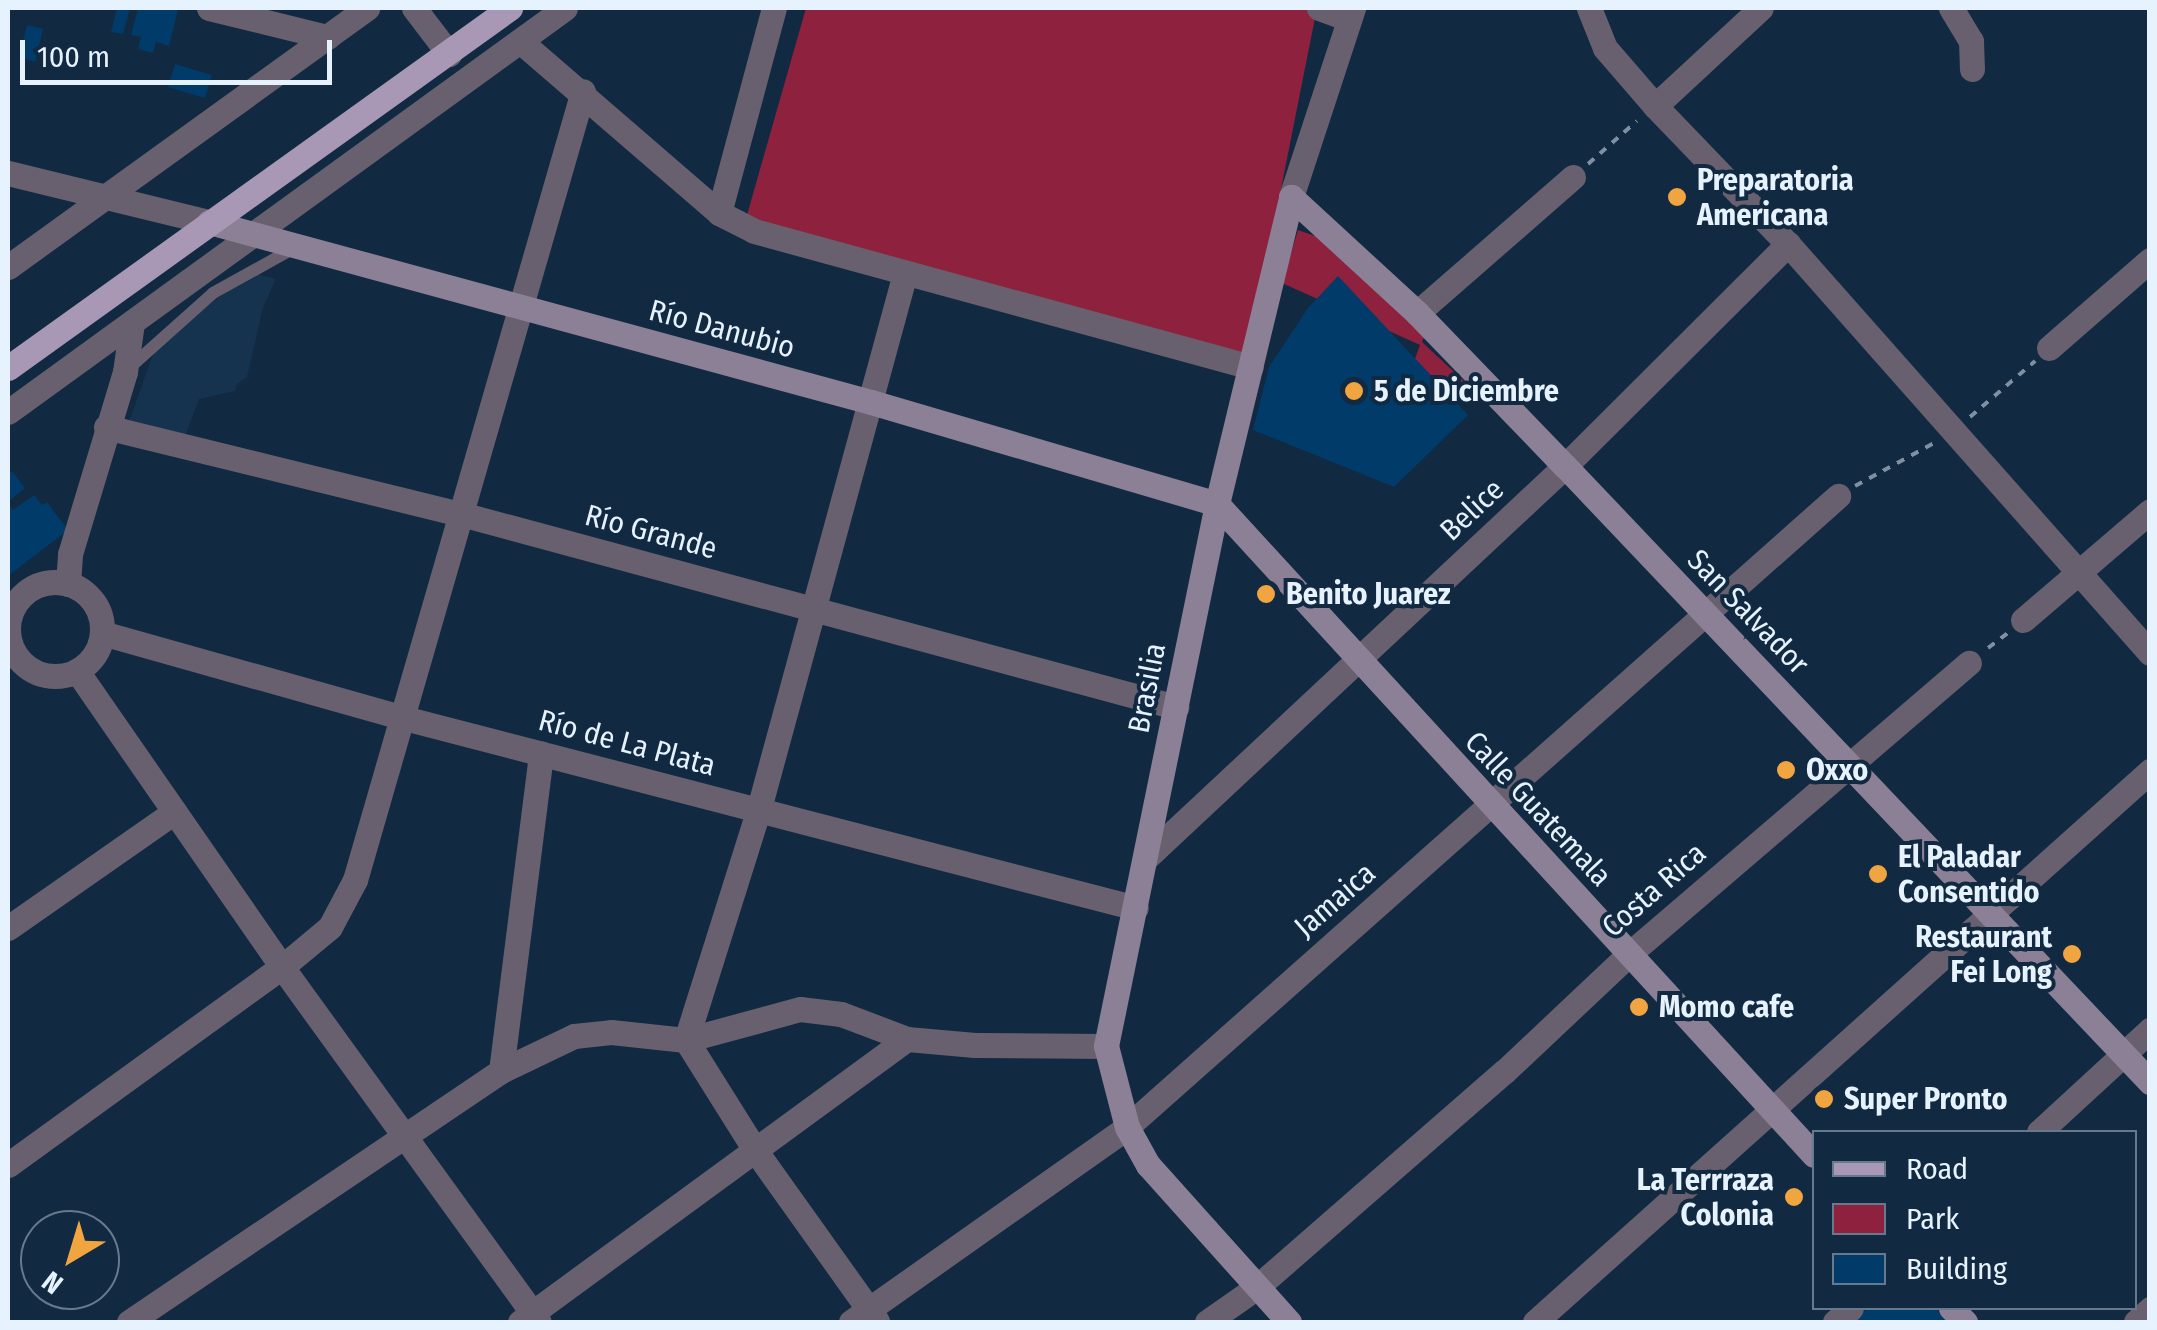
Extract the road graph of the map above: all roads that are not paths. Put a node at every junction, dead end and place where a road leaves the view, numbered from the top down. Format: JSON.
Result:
{"nodes":[{"id":1,"x":209,"y":8,"type":"edge"},
{"id":2,"x":367,"y":8,"type":"edge"},
{"id":3,"x":414,"y":8,"type":"edge"},
{"id":4,"x":510,"y":8,"type":"edge"},
{"id":5,"x":565,"y":8,"type":"edge"},
{"id":6,"x":774,"y":8,"type":"edge"},
{"id":7,"x":1319,"y":8,"type":"edge"},
{"id":8,"x":1589,"y":8,"type":"edge"},
{"id":9,"x":1761,"y":8,"type":"edge"},
{"id":10,"x":1951,"y":8,"type":"edge"},
{"id":11,"x":1351,"y":13,"type":"edge"},
{"id":12,"x":328,"y":36,"type":"junction"},
{"id":13,"x":520,"y":40,"type":"junction"},
{"id":14,"x":450,"y":54,"type":"junction"},
{"id":15,"x":1972,"y":69,"type":"dead end"},
{"id":16,"x":583,"y":91,"type":"junction"},
{"id":17,"x":1655,"y":106,"type":"junction"},
{"id":18,"x":8,"y":174,"type":"edge"},
{"id":19,"x":1573,"y":177,"type":"road end"},
{"id":20,"x":1291,"y":197,"type":"junction"},
{"id":21,"x":103,"y":199,"type":"junction"},
{"id":22,"x":719,"y":214,"type":"junction"},
{"id":23,"x":209,"y":222,"type":"junction"},
{"id":24,"x":256,"y":233,"type":"junction"},
{"id":25,"x":1788,"y":244,"type":"junction"},
{"id":26,"x":298,"y":246,"type":"junction"},
{"id":27,"x":2150,"y":260,"type":"edge"},
{"id":28,"x":8,"y":267,"type":"edge"},
{"id":29,"x":905,"y":273,"type":"junction"},
{"id":30,"x":520,"y":308,"type":"junction"},
{"id":31,"x":1416,"y":313,"type":"junction"},
{"id":32,"x":132,"y":323,"type":"junction"},
{"id":33,"x":2050,"y":348,"type":"dead end"},
{"id":34,"x":15,"y":362,"type":"edge"},
{"id":35,"x":1251,"y":367,"type":"junction"},
{"id":36,"x":126,"y":372,"type":"junction"},
{"id":37,"x":44,"y":382,"type":"junction"},
{"id":38,"x":871,"y":402,"type":"junction"},
{"id":39,"x":8,"y":412,"type":"edge"},
{"id":40,"x":106,"y":427,"type":"junction"},
{"id":41,"x":1566,"y":466,"type":"junction"},
{"id":42,"x":1838,"y":496,"type":"dead end"},
{"id":43,"x":1217,"y":504,"type":"junction"},
{"id":44,"x":2150,"y":512,"type":"edge"},
{"id":45,"x":462,"y":514,"type":"junction"},
{"id":46,"x":2080,"y":575,"type":"junction"},
{"id":47,"x":68,"y":584,"type":"junction"},
{"id":48,"x":814,"y":610,"type":"junction"},
{"id":49,"x":9,"y":612,"type":"edge"},
{"id":50,"x":1704,"y":615,"type":"junction"},
{"id":51,"x":2023,"y":620,"type":"road end"},
{"id":52,"x":102,"y":633,"type":"junction"},
{"id":53,"x":2150,"y":653,"type":"edge"},
{"id":54,"x":1358,"y":662,"type":"junction"},
{"id":55,"x":1969,"y":664,"type":"road end"},
{"id":56,"x":30,"y":669,"type":"junction"},
{"id":57,"x":77,"y":671,"type":"junction"},
{"id":58,"x":8,"y":685,"type":"edge"},
{"id":59,"x":1176,"y":707,"type":"junction"},
{"id":60,"x":404,"y":718,"type":"junction"},
{"id":61,"x":541,"y":754,"type":"junction"},
{"id":62,"x":1849,"y":764,"type":"junction"},
{"id":63,"x":2150,"y":771,"type":"edge"},
{"id":64,"x":1491,"y":806,"type":"junction"},
{"id":65,"x":174,"y":812,"type":"junction"},
{"id":66,"x":758,"y":812,"type":"junction"},
{"id":67,"x":1148,"y":856,"type":"junction"},
{"id":68,"x":1136,"y":908,"type":"junction"},
{"id":69,"x":1989,"y":914,"type":"junction"},
{"id":70,"x":8,"y":928,"type":"edge"},
{"id":71,"x":1628,"y":955,"type":"junction"},
{"id":72,"x":282,"y":968,"type":"junction"},
{"id":73,"x":2150,"y":1030,"type":"edge"},
{"id":74,"x":686,"y":1040,"type":"junction"},
{"id":75,"x":908,"y":1040,"type":"junction"},
{"id":76,"x":1106,"y":1046,"type":"junction"},
{"id":77,"x":2124,"y":1054,"type":"junction"},
{"id":78,"x":501,"y":1072,"type":"junction"},
{"id":79,"x":2150,"y":1082,"type":"edge"},
{"id":80,"x":1773,"y":1109,"type":"junction"},
{"id":81,"x":1127,"y":1127,"type":"junction"},
{"id":82,"x":2041,"y":1130,"type":"edge"},
{"id":83,"x":408,"y":1136,"type":"junction"},
{"id":84,"x":755,"y":1150,"type":"junction"},
{"id":85,"x":1812,"y":1154,"type":"edge"},
{"id":86,"x":8,"y":1165,"type":"edge"},
{"id":87,"x":1257,"y":1287,"type":"junction"},
{"id":88,"x":2150,"y":1310,"type":"edge"},
{"id":89,"x":866,"y":1318,"type":"edge"},
{"id":90,"x":531,"y":1319,"type":"edge"},
{"id":91,"x":130,"y":1322,"type":"edge"},
{"id":92,"x":1207,"y":1322,"type":"edge"},
{"id":93,"x":1289,"y":1322,"type":"edge"},
{"id":94,"x":1535,"y":1322,"type":"edge"},
{"id":95,"x":2136,"y":1322,"type":"edge"}],
"edges":[{"from":1,"to":12,"type":"street"},
{"from":2,"to":12,"type":"street"},
{"from":3,"to":14,"type":"street"},
{"from":4,"to":14,"type":"main road"},
{"from":5,"to":13,"type":"street"},
{"from":6,"to":22,"type":"street"},
{"from":7,"to":11,"type":"street","name":"Brasilia"},
{"from":8,"to":17,"type":"street"},
{"from":9,"to":17,"type":"street"},
{"from":10,"to":15,"type":"street"},
{"from":11,"to":20,"type":"street","name":"Brasilia"},
{"from":12,"to":21,"type":"street"},
{"from":13,"to":16,"type":"street"},
{"from":13,"to":24,"type":"street"},
{"from":14,"to":23,"type":"main road"},
{"from":16,"to":22,"type":"street"},
{"from":16,"to":30,"type":"street"},
{"from":17,"to":25,"type":"street"},
{"from":18,"to":21,"type":"street"},
{"from":19,"to":31,"type":"street"},
{"from":20,"to":31,"type":"street","name":"San Salvador"},
{"from":20,"to":35,"type":"street","name":"Brasilia"},
{"from":21,"to":23,"type":"street"},
{"from":21,"to":28,"type":"street"},
{"from":22,"to":29,"type":"street"},
{"from":23,"to":24,"type":"street","name":"Río Danubio"},
{"from":23,"to":34,"type":"main road"},
{"from":24,"to":26,"type":"street","name":"Río Danubio"},
{"from":24,"to":32,"type":"street"},
{"from":25,"to":41,"type":"street","name":"Belice"},
{"from":25,"to":46,"type":"street"},
{"from":26,"to":30,"type":"street","name":"Río Danubio"},
{"from":26,"to":36,"type":"lane"},
{"from":27,"to":33,"type":"street"},
{"from":29,"to":35,"type":"street"},
{"from":29,"to":38,"type":"street"},
{"from":30,"to":38,"type":"street","name":"Río Danubio"},
{"from":30,"to":45,"type":"street"},
{"from":31,"to":41,"type":"street","name":"San Salvador"},
{"from":32,"to":36,"type":"street"},
{"from":32,"to":37,"type":"street"},
{"from":34,"to":37,"type":"street"},
{"from":35,"to":43,"type":"street","name":"Brasilia"},
{"from":36,"to":40,"type":"street"},
{"from":37,"to":39,"type":"street"},
{"from":38,"to":43,"type":"street","name":"Río Danubio"},
{"from":38,"to":48,"type":"street"},
{"from":40,"to":45,"type":"street","name":"Río Grande"},
{"from":40,"to":47,"type":"street"},
{"from":41,"to":50,"type":"street","name":"San Salvador"},
{"from":41,"to":54,"type":"street","name":"Belice"},
{"from":42,"to":50,"type":"street","name":"Jamaica"},
{"from":43,"to":54,"type":"street","name":"Calle Guatemala"},
{"from":43,"to":59,"type":"street","name":"Brasilia"},
{"from":44,"to":46,"type":"street"},
{"from":45,"to":48,"type":"street","name":"Río Grande"},
{"from":45,"to":60,"type":"street"},
{"from":46,"to":51,"type":"street"},
{"from":46,"to":53,"type":"street"},
{"from":47,"to":49,"type":"street"},
{"from":47,"to":52,"type":"street"},
{"from":48,"to":59,"type":"street","name":"Río Grande"},
{"from":48,"to":66,"type":"street"},
{"from":49,"to":56,"type":"street"},
{"from":50,"to":62,"type":"street","name":"San Salvador"},
{"from":50,"to":64,"type":"street","name":"Jamaica"},
{"from":52,"to":57,"type":"street"},
{"from":52,"to":60,"type":"street","name":"Río de La Plata"},
{"from":54,"to":64,"type":"street","name":"Calle Guatemala"},
{"from":54,"to":67,"type":"street","name":"Belice"},
{"from":55,"to":62,"type":"street","name":"Costa Rica"},
{"from":56,"to":57,"type":"street"},
{"from":56,"to":58,"type":"street"},
{"from":57,"to":65,"type":"street"},
{"from":59,"to":67,"type":"street","name":"Brasilia"},
{"from":60,"to":61,"type":"street","name":"Río de La Plata"},
{"from":60,"to":72,"type":"street"},
{"from":61,"to":66,"type":"street","name":"Río de La Plata"},
{"from":61,"to":78,"type":"street"},
{"from":62,"to":69,"type":"street","name":"San Salvador"},
{"from":62,"to":71,"type":"street","name":"Costa Rica"},
{"from":63,"to":69,"type":"street"},
{"from":64,"to":71,"type":"street","name":"Calle Guatemala"},
{"from":64,"to":81,"type":"street","name":"Jamaica"},
{"from":65,"to":70,"type":"street"},
{"from":65,"to":72,"type":"street"},
{"from":66,"to":68,"type":"street","name":"Río de La Plata"},
{"from":66,"to":74,"type":"street"},
{"from":67,"to":68,"type":"street","name":"Brasilia"},
{"from":68,"to":76,"type":"street","name":"Brasilia"},
{"from":69,"to":77,"type":"street","name":"San Salvador"},
{"from":69,"to":80,"type":"street"},
{"from":71,"to":80,"type":"street","name":"Calle Guatemala"},
{"from":71,"to":87,"type":"street","name":"Costa Rica"},
{"from":72,"to":83,"type":"street"},
{"from":72,"to":86,"type":"street"},
{"from":73,"to":77,"type":"street"},
{"from":74,"to":75,"type":"street"},
{"from":74,"to":78,"type":"street"},
{"from":74,"to":84,"type":"street"},
{"from":75,"to":76,"type":"street"},
{"from":75,"to":84,"type":"street"},
{"from":76,"to":81,"type":"street","name":"Brasilia"},
{"from":77,"to":79,"type":"street","name":"San Salvador"},
{"from":77,"to":82,"type":"street"},
{"from":78,"to":83,"type":"street"},
{"from":80,"to":85,"type":"street","name":"Calle Guatemala"},
{"from":80,"to":94,"type":"street"},
{"from":81,"to":87,"type":"street","name":"Brasilia"},
{"from":81,"to":89,"type":"street","name":"Jamaica"},
{"from":83,"to":90,"type":"street"},
{"from":83,"to":91,"type":"street"},
{"from":84,"to":89,"type":"street"},
{"from":84,"to":90,"type":"street"},
{"from":87,"to":92,"type":"street","name":"Costa Rica"},
{"from":87,"to":93,"type":"street","name":"Brasilia"},
{"from":88,"to":95,"type":"street"}]}
